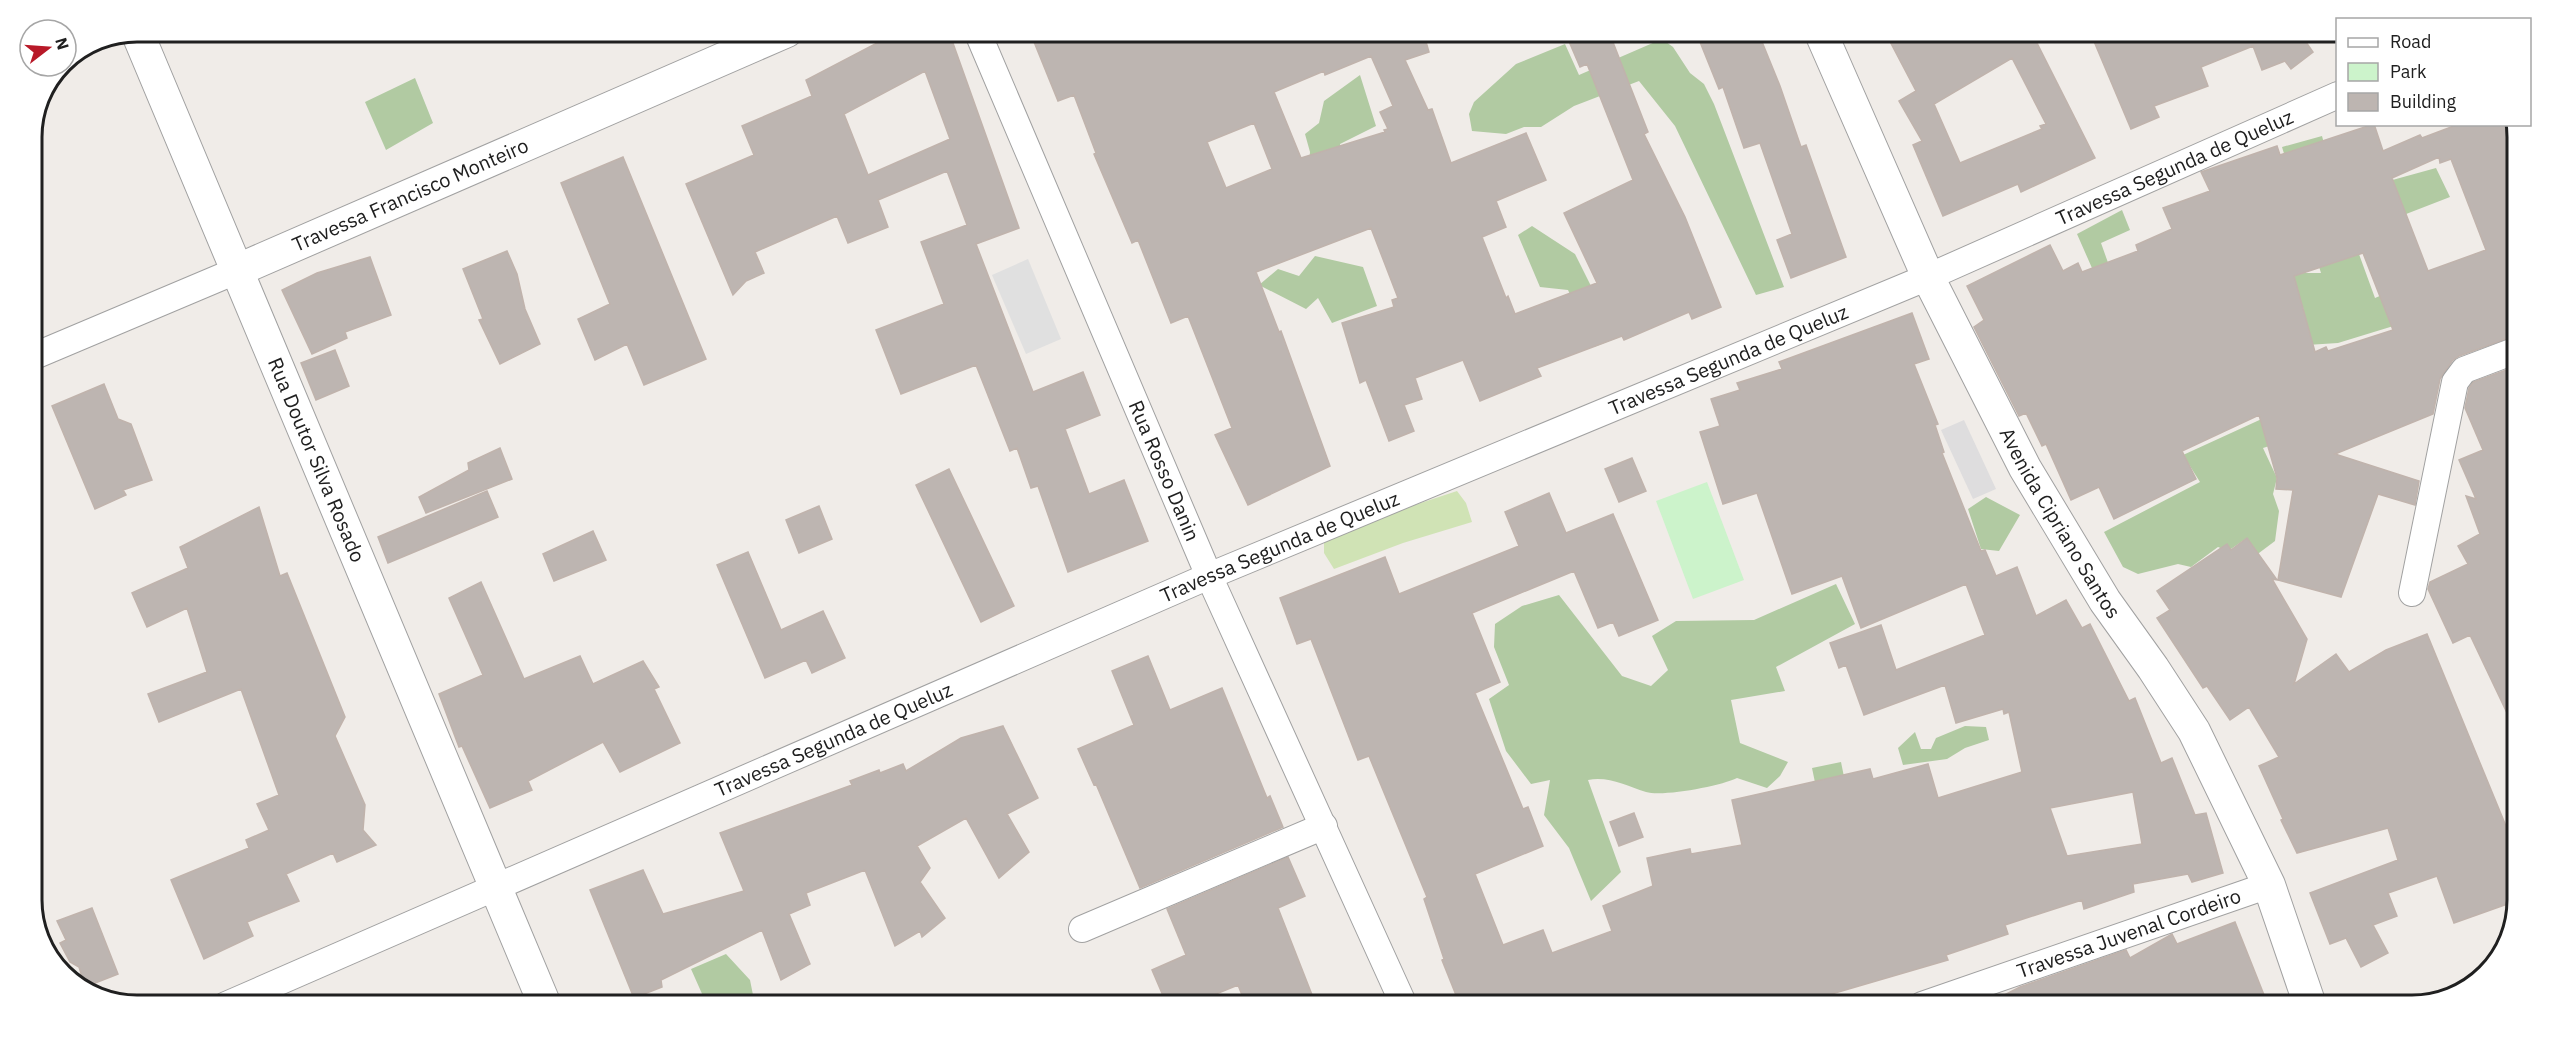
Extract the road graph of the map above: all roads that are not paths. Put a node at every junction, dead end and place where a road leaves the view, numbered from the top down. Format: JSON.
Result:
{"nodes":[{"id":1,"x":141,"y":42,"type":"edge"},
{"id":2,"x":764,"y":42,"type":"edge"},
{"id":3,"x":981,"y":42,"type":"edge"},
{"id":4,"x":1824,"y":42,"type":"edge"},
{"id":5,"x":2336,"y":95,"type":"edge"},
{"id":6,"x":238,"y":270,"type":"junction"},
{"id":7,"x":1928,"y":277,"type":"junction"},
{"id":8,"x":42,"y":353,"type":"edge"},
{"id":9,"x":2507,"y":354,"type":"edge"},
{"id":10,"x":1209,"y":576,"type":"junction"},
{"id":11,"x":2412,"y":593,"type":"dead end"},
{"id":12,"x":1324,"y":826,"type":"junction"},
{"id":13,"x":2269,"y":885,"type":"junction"},
{"id":14,"x":495,"y":889,"type":"junction"},
{"id":15,"x":1082,"y":929,"type":"dead end"},
{"id":16,"x":249,"y":995,"type":"edge"},
{"id":17,"x":541,"y":995,"type":"edge"},
{"id":18,"x":1400,"y":995,"type":"edge"},
{"id":19,"x":1951,"y":995,"type":"edge"},
{"id":20,"x":2307,"y":995,"type":"edge"}],
"edges":[{"from":1,"to":6,"type":"street","name":"Rua Doutor Silva Rosado"},
{"from":2,"to":6,"type":"street","name":"Travessa Francisco Monteiro"},
{"from":3,"to":10,"type":"street","name":"Rua Rosso Danin"},
{"from":4,"to":7,"type":"street","name":"Avenida Cipriano Santos"},
{"from":5,"to":7,"type":"street","name":"Travessa Segunda de Queluz"},
{"from":6,"to":8,"type":"street","name":"Travessa Francisco Monteiro"},
{"from":6,"to":14,"type":"street","name":"Rua Doutor Silva Rosado"},
{"from":7,"to":10,"type":"street","name":"Travessa Segunda de Queluz"},
{"from":7,"to":13,"type":"street","name":"Avenida Cipriano Santos"},
{"from":9,"to":11,"type":"street"},
{"from":10,"to":12,"type":"street","name":"Rua Rosso Danin"},
{"from":10,"to":14,"type":"street","name":"Travessa Segunda de Queluz"},
{"from":12,"to":15,"type":"street"},
{"from":12,"to":18,"type":"street","name":"Rua Rosso Danin"},
{"from":13,"to":19,"type":"street","name":"Travessa Juvenal Cordeiro"},
{"from":13,"to":20,"type":"street","name":"Avenida Cipriano Santos"},
{"from":14,"to":16,"type":"street","name":"Travessa Segunda de Queluz"},
{"from":14,"to":17,"type":"street","name":"Rua Doutor Silva Rosado"}]}
